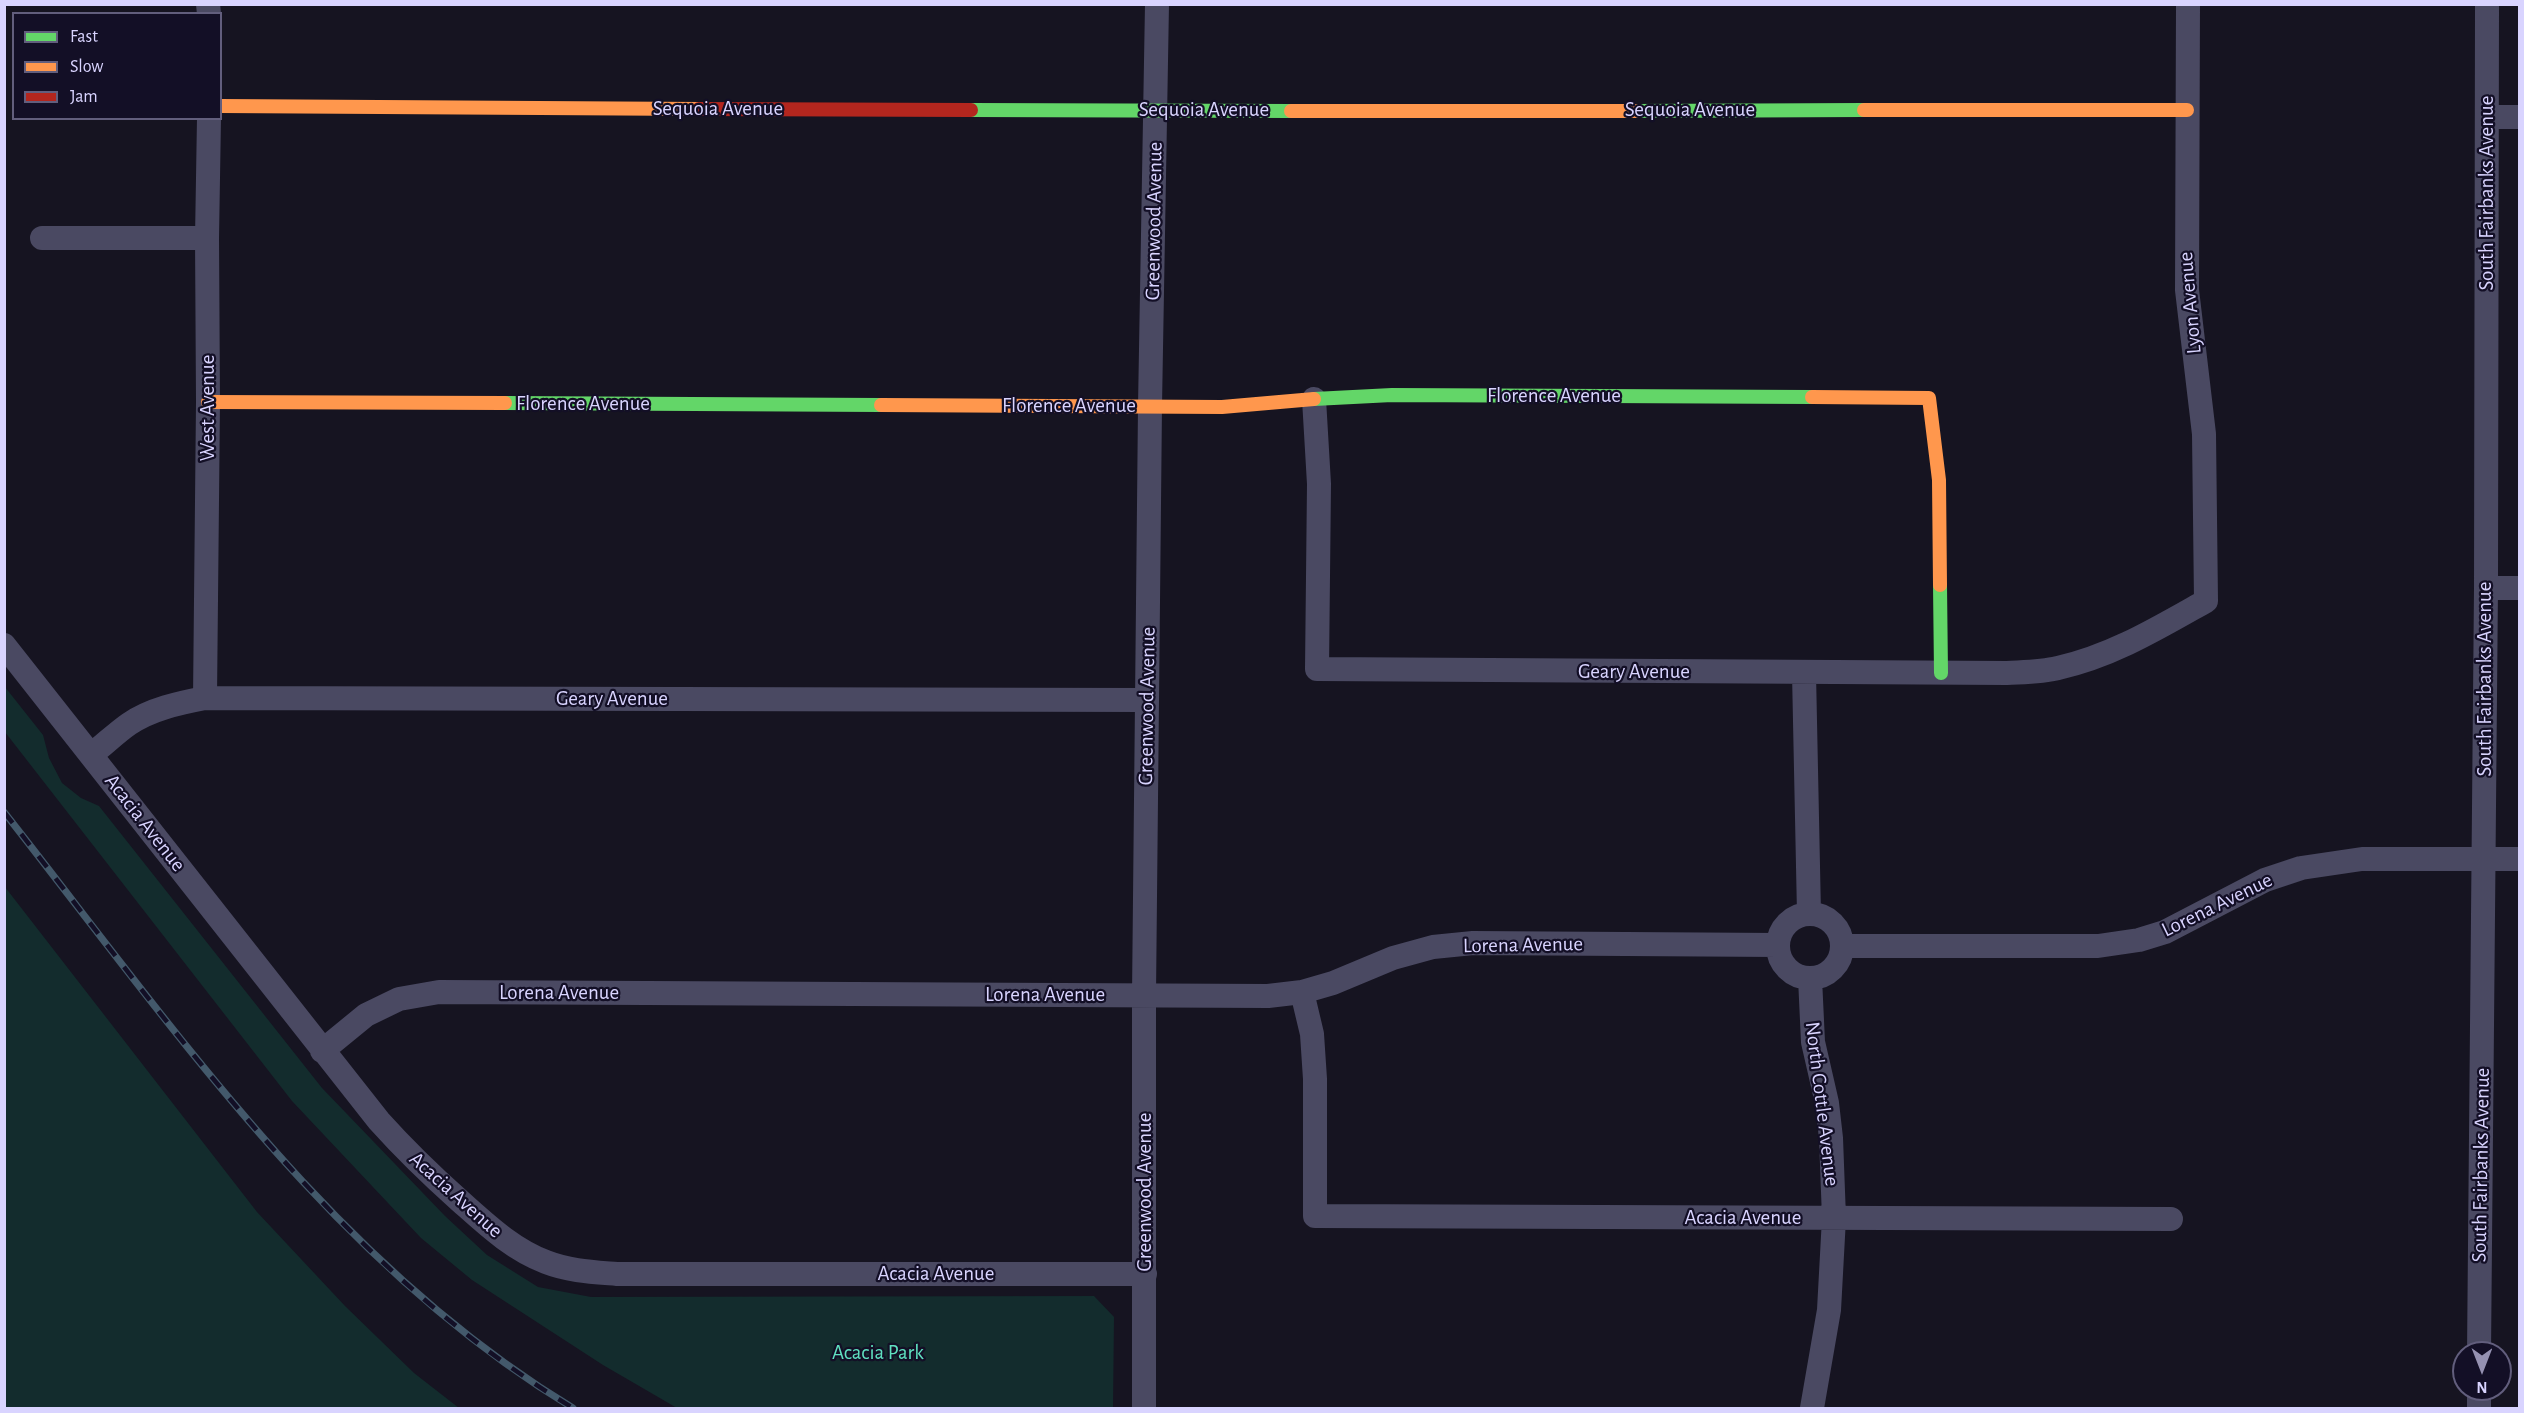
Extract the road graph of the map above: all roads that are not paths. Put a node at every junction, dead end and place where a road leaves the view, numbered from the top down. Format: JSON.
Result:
{"nodes":[{"id":1,"x":1157,"y":4,"type":"edge"},
{"id":2,"x":2188,"y":4,"type":"edge"},
{"id":3,"x":2487,"y":4,"type":"edge"},
{"id":4,"x":222,"y":106,"type":"edge"},
{"id":5,"x":2187,"y":110,"type":"junction"},
{"id":6,"x":1156,"y":111,"type":"junction"},
{"id":7,"x":2487,"y":117,"type":"junction"},
{"id":8,"x":2520,"y":117,"type":"edge"},
{"id":9,"x":209,"y":120,"type":"edge"},
{"id":10,"x":42,"y":238,"type":"dead end"},
{"id":11,"x":207,"y":238,"type":"junction"},
{"id":12,"x":1314,"y":399,"type":"junction"},
{"id":13,"x":208,"y":402,"type":"junction"},
{"id":14,"x":1150,"y":406,"type":"junction"},
{"id":15,"x":2486,"y":588,"type":"junction"},
{"id":16,"x":2520,"y":588,"type":"edge"},
{"id":17,"x":2206,"y":601,"type":"joint"},
{"id":18,"x":4,"y":645,"type":"edge"},
{"id":19,"x":1804,"y":674,"type":"junction"},
{"id":20,"x":1941,"y":674,"type":"junction"},
{"id":21,"x":205,"y":698,"type":"junction"},
{"id":22,"x":1147,"y":700,"type":"junction"},
{"id":23,"x":92,"y":754,"type":"junction"},
{"id":24,"x":2484,"y":859,"type":"junction"},
{"id":25,"x":2520,"y":859,"type":"edge"},
{"id":26,"x":1809,"y":914,"type":"junction"},
{"id":27,"x":1778,"y":945,"type":"junction"},
{"id":28,"x":1842,"y":946,"type":"junction"},
{"id":29,"x":1810,"y":978,"type":"junction"},
{"id":30,"x":1302,"y":992,"type":"junction"},
{"id":31,"x":1144,"y":995,"type":"junction"},
{"id":32,"x":322,"y":1051,"type":"junction"},
{"id":33,"x":1834,"y":1218,"type":"junction"},
{"id":34,"x":2171,"y":1219,"type":"dead end"},
{"id":35,"x":1145,"y":1274,"type":"junction"},
{"id":36,"x":2479,"y":1341,"type":"edge"},
{"id":37,"x":1144,"y":1408,"type":"edge"},
{"id":38,"x":1812,"y":1408,"type":"edge"}],
"edges":[{"from":1,"to":6,"type":"street","name":"Greenwood Avenue"},
{"from":2,"to":5,"type":"street","name":"Lyon Avenue"},
{"from":3,"to":7,"type":"street","name":"South Fairbanks Avenue"},
{"from":4,"to":6,"type":"street","name":"Sequoia Avenue"},
{"from":5,"to":6,"type":"street","name":"Sequoia Avenue"},
{"from":5,"to":17,"type":"street","name":"Lyon Avenue"},
{"from":6,"to":14,"type":"street","name":"Greenwood Avenue"},
{"from":7,"to":8,"type":"street"},
{"from":7,"to":15,"type":"street","name":"South Fairbanks Avenue"},
{"from":9,"to":11,"type":"street","name":"West Avenue"},
{"from":10,"to":11,"type":"street"},
{"from":11,"to":13,"type":"street","name":"West Avenue"},
{"from":12,"to":14,"type":"street","name":"Florence Avenue"},
{"from":12,"to":19,"type":"street","name":"Geary Avenue"},
{"from":12,"to":20,"type":"street","name":"Florence Avenue"},
{"from":13,"to":14,"type":"street","name":"Florence Avenue"},
{"from":13,"to":21,"type":"street","name":"West Avenue"},
{"from":14,"to":22,"type":"street","name":"Greenwood Avenue"},
{"from":15,"to":16,"type":"street"},
{"from":15,"to":24,"type":"street","name":"South Fairbanks Avenue"},
{"from":17,"to":20,"type":"street","name":"Geary Avenue"},
{"from":18,"to":23,"type":"street","name":"Acacia Avenue"},
{"from":19,"to":20,"type":"street","name":"Geary Avenue"},
{"from":19,"to":26,"type":"street"},
{"from":21,"to":22,"type":"street","name":"Geary Avenue"},
{"from":21,"to":23,"type":"street","name":"Geary Avenue"},
{"from":22,"to":31,"type":"street","name":"Greenwood Avenue"},
{"from":23,"to":32,"type":"street","name":"Acacia Avenue"},
{"from":24,"to":25,"type":"street","name":"Lorena Avenue"},
{"from":24,"to":28,"type":"street","name":"Lorena Avenue"},
{"from":24,"to":36,"type":"street","name":"South Fairbanks Avenue"},
{"from":26,"to":27,"type":"street"},
{"from":26,"to":28,"type":"street"},
{"from":27,"to":29,"type":"street"},
{"from":27,"to":30,"type":"street","name":"Lorena Avenue"},
{"from":28,"to":29,"type":"street"},
{"from":29,"to":33,"type":"street","name":"North Cottle Avenue"},
{"from":30,"to":31,"type":"street","name":"Lorena Avenue"},
{"from":30,"to":33,"type":"street","name":"Acacia Avenue"},
{"from":31,"to":32,"type":"street","name":"Lorena Avenue"},
{"from":31,"to":35,"type":"street","name":"Greenwood Avenue"},
{"from":32,"to":35,"type":"street","name":"Acacia Avenue"},
{"from":33,"to":34,"type":"street","name":"Acacia Avenue"},
{"from":33,"to":38,"type":"street","name":"North Cottle Avenue"},
{"from":35,"to":37,"type":"street","name":"Greenwood Avenue"}]}
